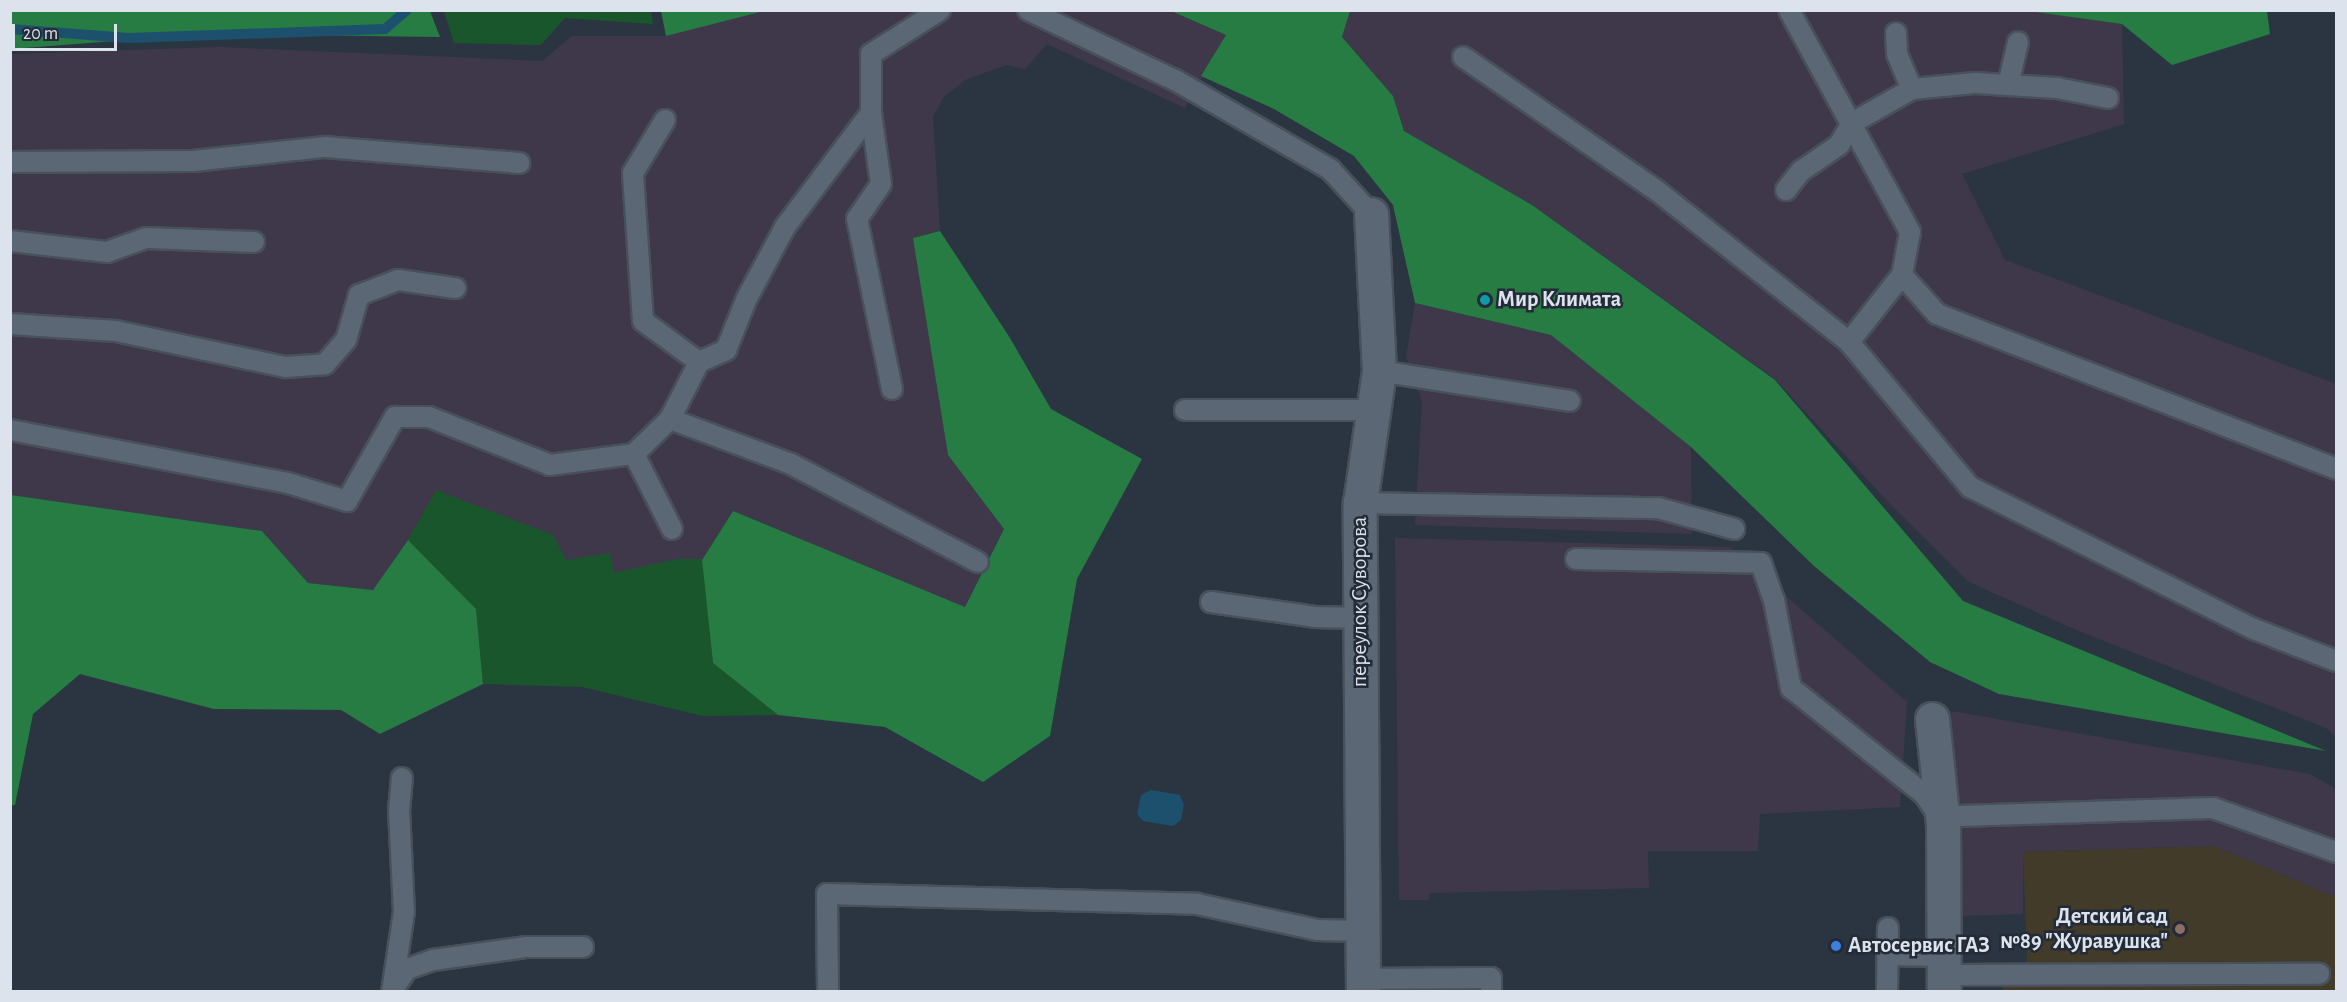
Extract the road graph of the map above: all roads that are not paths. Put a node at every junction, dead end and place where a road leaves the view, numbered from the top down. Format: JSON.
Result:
{"nodes":[{"id":1,"x":940,"y":10,"type":"edge"},
{"id":2,"x":1029,"y":10,"type":"edge"},
{"id":3,"x":1789,"y":10,"type":"edge"},
{"id":4,"x":1896,"y":33,"type":"dead end"},
{"id":5,"x":2018,"y":42,"type":"dead end"},
{"id":6,"x":1463,"y":57,"type":"dead end"},
{"id":7,"x":2008,"y":85,"type":"junction"},
{"id":8,"x":1912,"y":89,"type":"junction"},
{"id":9,"x":2108,"y":98,"type":"dead end"},
{"id":10,"x":871,"y":113,"type":"junction"},
{"id":11,"x":666,"y":120,"type":"dead end"},
{"id":12,"x":1852,"y":123,"type":"junction"},
{"id":13,"x":10,"y":162,"type":"edge"},
{"id":14,"x":519,"y":163,"type":"dead end"},
{"id":15,"x":1786,"y":190,"type":"dead end"},
{"id":16,"x":1371,"y":214,"type":"joint"},
{"id":17,"x":10,"y":241,"type":"edge"},
{"id":18,"x":254,"y":242,"type":"dead end"},
{"id":19,"x":1902,"y":275,"type":"junction"},
{"id":20,"x":455,"y":288,"type":"dead end"},
{"id":21,"x":10,"y":324,"type":"edge"},
{"id":22,"x":1849,"y":342,"type":"junction"},
{"id":23,"x":699,"y":362,"type":"junction"},
{"id":24,"x":1379,"y":371,"type":"junction"},
{"id":25,"x":892,"y":388,"type":"dead end"},
{"id":26,"x":1570,"y":401,"type":"dead end"},
{"id":27,"x":1185,"y":410,"type":"dead end"},
{"id":28,"x":1372,"y":410,"type":"junction"},
{"id":29,"x":670,"y":419,"type":"junction"},
{"id":30,"x":10,"y":430,"type":"edge"},
{"id":31,"x":634,"y":454,"type":"junction"},
{"id":32,"x":2337,"y":469,"type":"edge"},
{"id":33,"x":1360,"y":503,"type":"junction"},
{"id":34,"x":672,"y":529,"type":"dead end"},
{"id":35,"x":1734,"y":529,"type":"dead end"},
{"id":36,"x":1576,"y":559,"type":"dead end"},
{"id":37,"x":978,"y":562,"type":"dead end"},
{"id":38,"x":1211,"y":602,"type":"dead end"},
{"id":39,"x":1360,"y":618,"type":"junction"},
{"id":40,"x":2337,"y":661,"type":"edge"},
{"id":41,"x":1932,"y":719,"type":"dead end"},
{"id":42,"x":402,"y":778,"type":"dead end"},
{"id":43,"x":1942,"y":823,"type":"junction"},
{"id":44,"x":2337,"y":852,"type":"edge"},
{"id":45,"x":1888,"y":928,"type":"dead end"},
{"id":46,"x":1362,"y":931,"type":"junction"},
{"id":47,"x":583,"y":947,"type":"dead end"},
{"id":48,"x":1887,"y":955,"type":"junction"},
{"id":49,"x":1944,"y":974,"type":"edge"},
{"id":50,"x":2319,"y":974,"type":"dead end"},
{"id":51,"x":1362,"y":985,"type":"edge"},
{"id":52,"x":828,"y":992,"type":"edge"},
{"id":53,"x":1491,"y":992,"type":"edge"},
{"id":54,"x":1887,"y":992,"type":"edge"}],
"edges":[{"from":1,"to":10,"type":"lane"},
{"from":2,"to":16,"type":"lane"},
{"from":3,"to":12,"type":"lane"},
{"from":4,"to":8,"type":"lane"},
{"from":5,"to":7,"type":"lane"},
{"from":6,"to":22,"type":"lane"},
{"from":7,"to":8,"type":"lane"},
{"from":7,"to":9,"type":"lane"},
{"from":8,"to":12,"type":"lane"},
{"from":10,"to":23,"type":"lane"},
{"from":10,"to":25,"type":"lane"},
{"from":11,"to":23,"type":"lane"},
{"from":12,"to":15,"type":"lane"},
{"from":12,"to":19,"type":"lane"},
{"from":13,"to":14,"type":"lane"},
{"from":16,"to":24,"type":"street","name":"переулок Суворова"},
{"from":17,"to":18,"type":"lane"},
{"from":19,"to":22,"type":"lane"},
{"from":19,"to":32,"type":"lane"},
{"from":20,"to":21,"type":"lane"},
{"from":22,"to":40,"type":"lane"},
{"from":23,"to":29,"type":"lane"},
{"from":24,"to":26,"type":"lane"},
{"from":24,"to":28,"type":"street","name":"переулок Суворова"},
{"from":27,"to":28,"type":"lane"},
{"from":28,"to":33,"type":"street","name":"переулок Суворова"},
{"from":29,"to":31,"type":"lane"},
{"from":29,"to":37,"type":"lane"},
{"from":30,"to":31,"type":"lane"},
{"from":31,"to":34,"type":"lane"},
{"from":33,"to":35,"type":"lane"},
{"from":33,"to":39,"type":"street","name":"переулок Суворова"},
{"from":36,"to":43,"type":"lane"},
{"from":38,"to":39,"type":"lane"},
{"from":39,"to":46,"type":"street","name":"переулок Суворова"},
{"from":41,"to":43,"type":"street"},
{"from":42,"to":47,"type":"lane"},
{"from":43,"to":44,"type":"lane"},
{"from":43,"to":49,"type":"street"},
{"from":45,"to":48,"type":"lane"},
{"from":46,"to":51,"type":"street","name":"переулок Суворова"},
{"from":46,"to":52,"type":"lane"},
{"from":48,"to":49,"type":"lane"},
{"from":48,"to":54,"type":"lane"},
{"from":49,"to":50,"type":"lane"},
{"from":51,"to":53,"type":"lane"}]}
